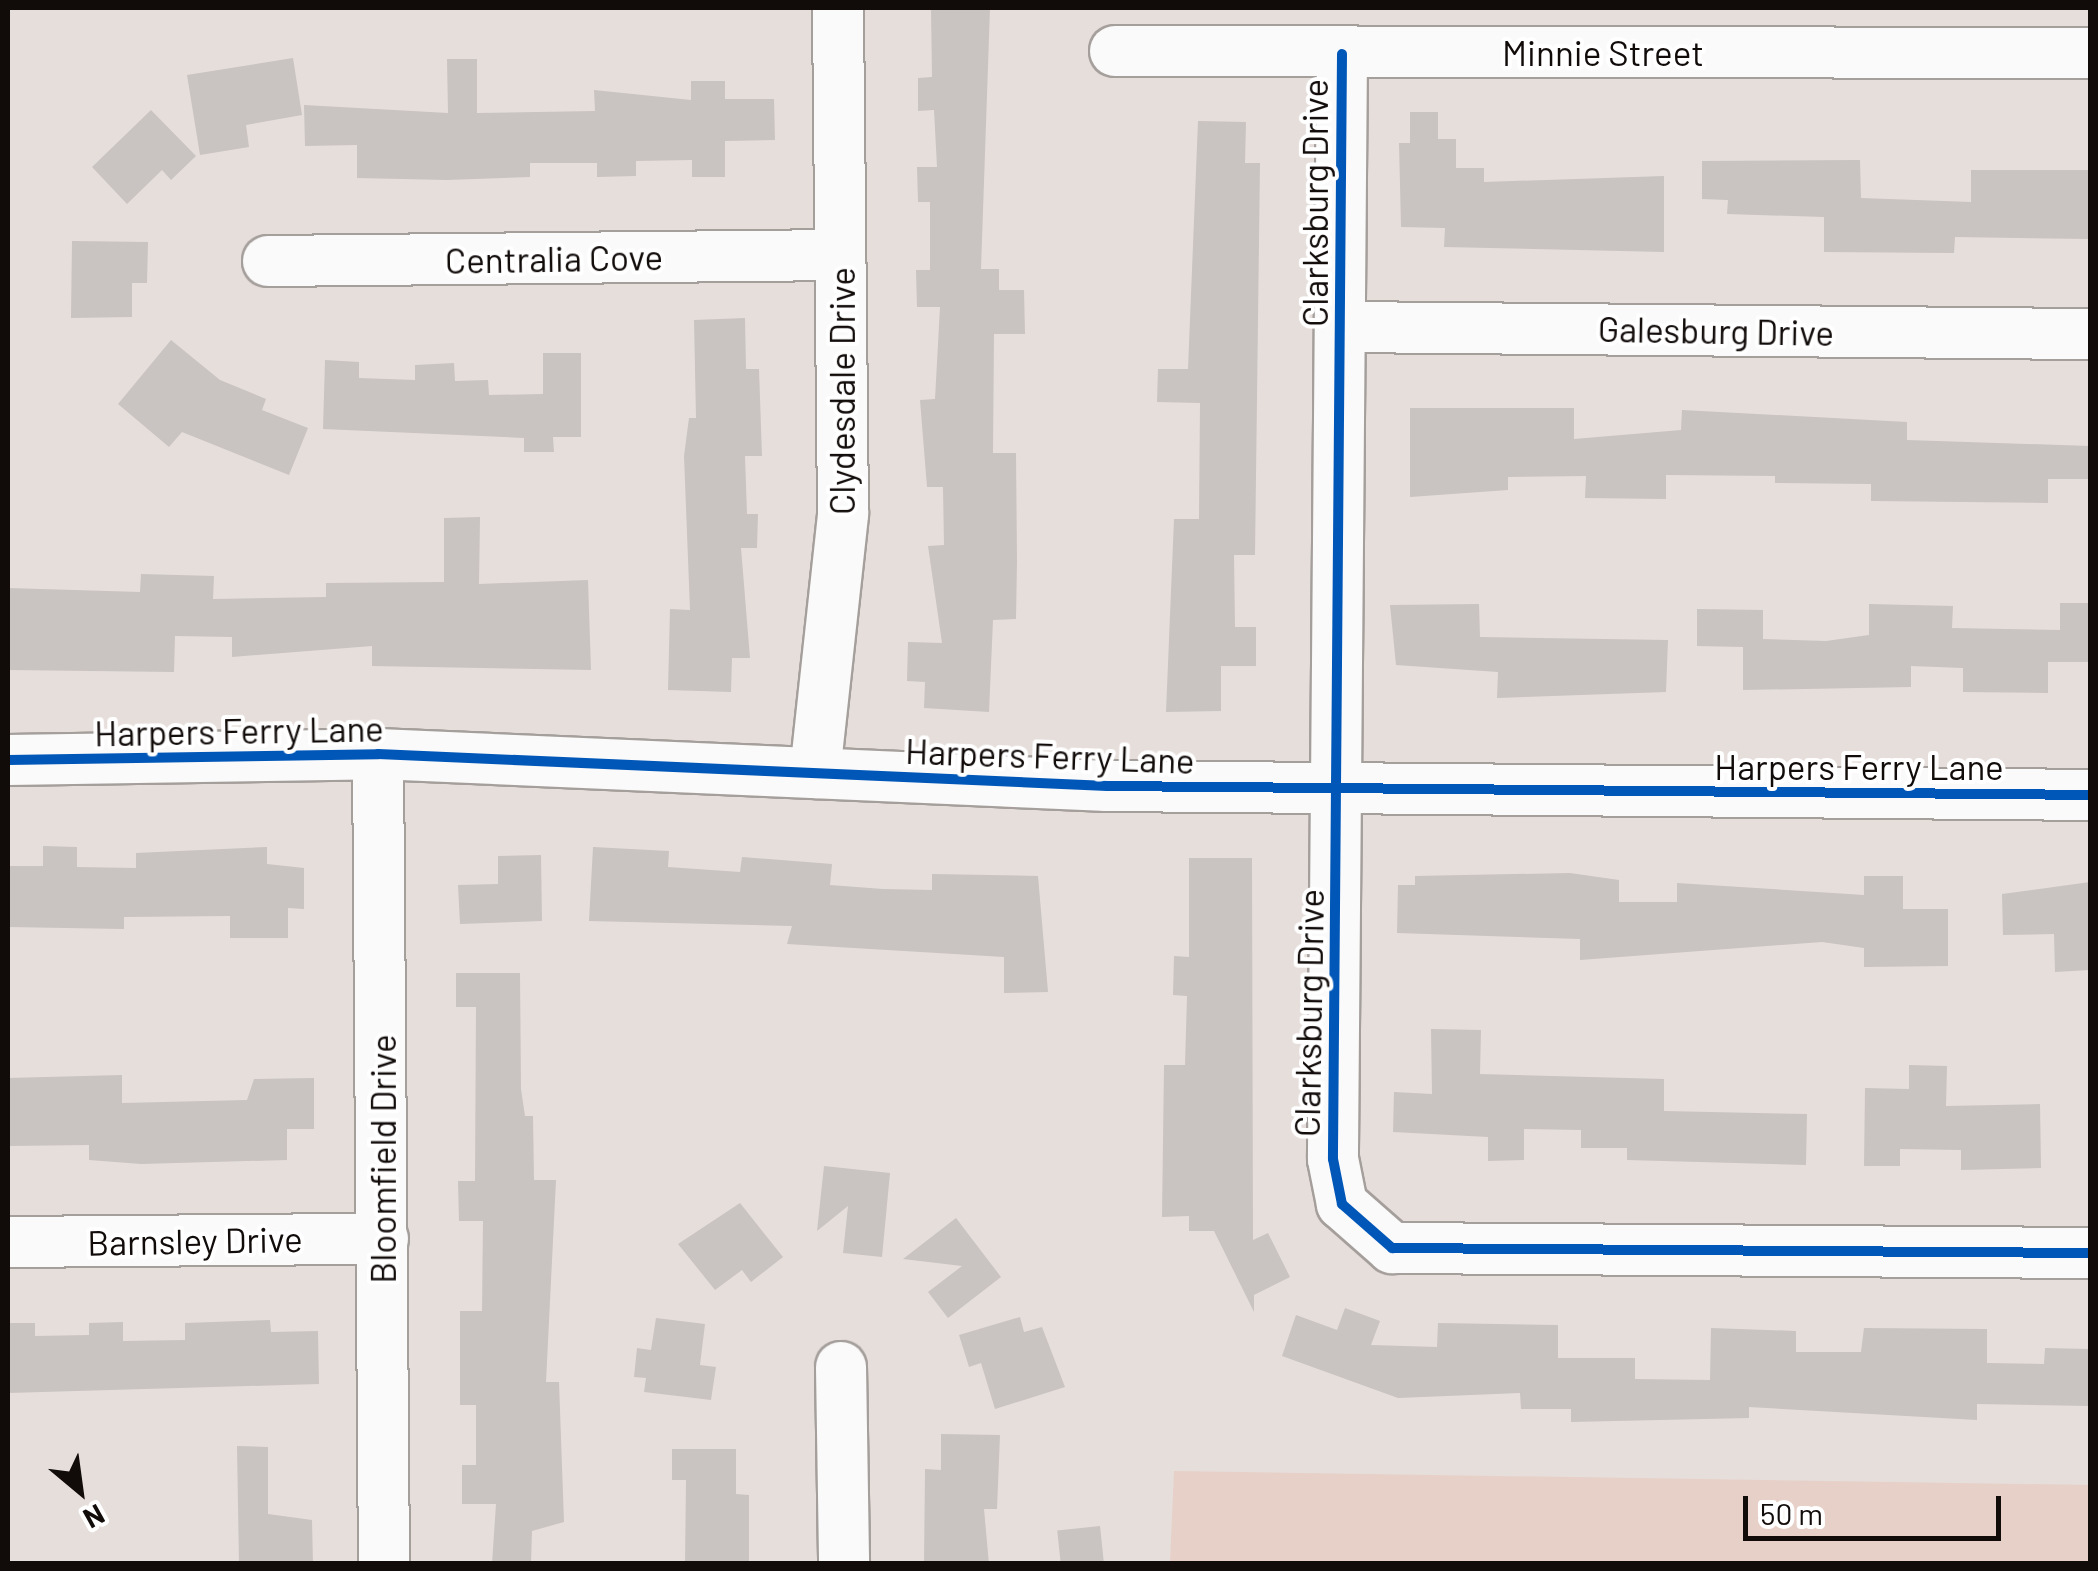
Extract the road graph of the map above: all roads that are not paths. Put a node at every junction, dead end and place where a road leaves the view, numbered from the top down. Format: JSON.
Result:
{"nodes":[{"id":1,"x":838,"y":8,"type":"edge"},
{"id":2,"x":1660,"y":30,"type":"edge"},
{"id":3,"x":1115,"y":50,"type":"dead end"},
{"id":4,"x":2090,"y":53,"type":"edge"},
{"id":5,"x":1342,"y":54,"type":"junction"},
{"id":6,"x":840,"y":256,"type":"junction"},
{"id":7,"x":268,"y":261,"type":"dead end"},
{"id":8,"x":1342,"y":327,"type":"junction"},
{"id":9,"x":2090,"y":334,"type":"edge"},
{"id":10,"x":378,"y":754,"type":"junction"},
{"id":11,"x":8,"y":760,"type":"edge"},
{"id":12,"x":815,"y":774,"type":"junction"},
{"id":13,"x":1338,"y":790,"type":"junction"},
{"id":14,"x":2090,"y":795,"type":"edge"},
{"id":15,"x":383,"y":1239,"type":"junction"},
{"id":16,"x":8,"y":1242,"type":"edge"},
{"id":17,"x":2090,"y":1253,"type":"edge"},
{"id":18,"x":841,"y":1367,"type":"dead end"},
{"id":19,"x":384,"y":1564,"type":"edge"},
{"id":20,"x":844,"y":1564,"type":"edge"}],
"edges":[{"from":1,"to":6,"type":"street","name":"Clydesdale Drive"},
{"from":2,"to":4,"type":"street","name":"Minnie Street"},
{"from":2,"to":5,"type":"street","name":"Minnie Street"},
{"from":3,"to":5,"type":"street","name":"Minnie Street"},
{"from":5,"to":8,"type":"street","name":"Clarksburg Drive"},
{"from":6,"to":7,"type":"street","name":"Centralia Cove"},
{"from":6,"to":12,"type":"street","name":"Clydesdale Drive"},
{"from":8,"to":9,"type":"street","name":"Galesburg Drive"},
{"from":8,"to":13,"type":"street","name":"Clarksburg Drive"},
{"from":10,"to":11,"type":"street","name":"Harpers Ferry Lane"},
{"from":10,"to":12,"type":"street","name":"Harpers Ferry Lane"},
{"from":10,"to":15,"type":"street","name":"Bloomfield Drive"},
{"from":12,"to":13,"type":"street","name":"Harpers Ferry Lane"},
{"from":13,"to":14,"type":"street","name":"Harpers Ferry Lane"},
{"from":13,"to":17,"type":"street","name":"Clarksburg Drive"},
{"from":15,"to":16,"type":"street","name":"Barnsley Drive"},
{"from":15,"to":19,"type":"street","name":"Bloomfield Drive"},
{"from":18,"to":20,"type":"street"}]}
